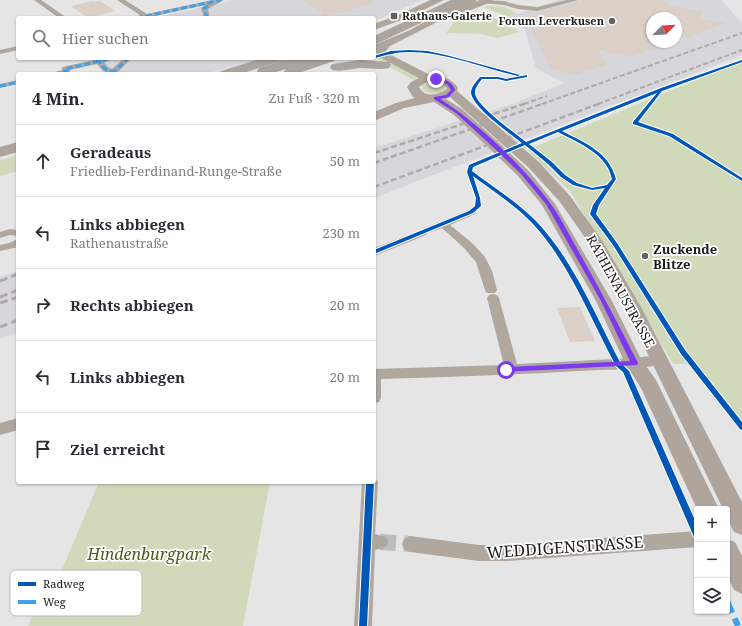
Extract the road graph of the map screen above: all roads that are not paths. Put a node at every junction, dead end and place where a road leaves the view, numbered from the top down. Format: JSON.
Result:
{"nodes":[{"id":1,"x":36,"y":0,"type":"edge"},
{"id":2,"x":120,"y":0,"type":"edge"},
{"id":3,"x":446,"y":0,"type":"edge"},
{"id":4,"x":509,"y":0,"type":"edge"},
{"id":5,"x":516,"y":0,"type":"edge"},
{"id":6,"x":575,"y":0,"type":"edge"},
{"id":7,"x":220,"y":1,"type":"edge"},
{"id":8,"x":435,"y":1,"type":"edge"},
{"id":9,"x":467,"y":1,"type":"edge"},
{"id":10,"x":485,"y":1,"type":"edge"},
{"id":11,"x":524,"y":3,"type":"junction"},
{"id":12,"x":544,"y":6,"type":"junction"},
{"id":13,"x":447,"y":15,"type":"junction"},
{"id":14,"x":61,"y":16,"type":"edge"},
{"id":15,"x":146,"y":16,"type":"joint"},
{"id":16,"x":206,"y":16,"type":"edge"},
{"id":17,"x":376,"y":26,"type":"edge"},
{"id":18,"x":402,"y":36,"type":"junction"},
{"id":19,"x":376,"y":43,"type":"edge"},
{"id":20,"x":16,"y":48,"type":"edge"},
{"id":21,"x":0,"y":52,"type":"edge"},
{"id":22,"x":97,"y":60,"type":"edge"},
{"id":23,"x":126,"y":60,"type":"edge"},
{"id":24,"x":270,"y":60,"type":"edge"},
{"id":25,"x":298,"y":60,"type":"edge"},
{"id":26,"x":347,"y":60,"type":"edge"},
{"id":27,"x":374,"y":60,"type":"edge"},
{"id":28,"x":333,"y":63,"type":"edge"},
{"id":29,"x":384,"y":66,"type":"junction"},
{"id":30,"x":404,"y":66,"type":"junction"},
{"id":31,"x":63,"y":72,"type":"edge"},
{"id":32,"x":111,"y":72,"type":"edge"},
{"id":33,"x":114,"y":72,"type":"edge"},
{"id":34,"x":232,"y":72,"type":"edge"},
{"id":35,"x":261,"y":72,"type":"edge"},
{"id":36,"x":290,"y":72,"type":"edge"},
{"id":37,"x":319,"y":72,"type":"edge"},
{"id":38,"x":429,"y":79,"type":"junction"},
{"id":39,"x":16,"y":82,"type":"edge"},
{"id":40,"x":0,"y":86,"type":"edge"},
{"id":41,"x":414,"y":88,"type":"junction"},
{"id":42,"x":439,"y":96,"type":"junction"},
{"id":43,"x":400,"y":105,"type":"junction"},
{"id":44,"x":376,"y":116,"type":"edge"},
{"id":45,"x":471,"y":212,"type":"dead end"},
{"id":46,"x":443,"y":224,"type":"junction"},
{"id":47,"x":16,"y":233,"type":"edge"},
{"id":48,"x":0,"y":235,"type":"edge"},
{"id":49,"x":16,"y":243,"type":"edge"},
{"id":50,"x":0,"y":248,"type":"edge"},
{"id":51,"x":376,"y":251,"type":"edge"},
{"id":52,"x":660,"y":360,"type":"junction"},
{"id":53,"x":634,"y":363,"type":"junction"},
{"id":54,"x":512,"y":370,"type":"junction"},
{"id":55,"x":376,"y":374,"type":"edge"},
{"id":56,"x":16,"y":425,"type":"edge"},
{"id":57,"x":0,"y":429,"type":"edge"},
{"id":58,"x":370,"y":484,"type":"edge"},
{"id":59,"x":707,"y":506,"type":"edge"},
{"id":60,"x":742,"y":525,"type":"edge"},
{"id":61,"x":694,"y":539,"type":"edge"},
{"id":62,"x":410,"y":544,"type":"tunnel mouth"},
{"id":63,"x":730,"y":556,"type":"edge"},
{"id":64,"x":742,"y":582,"type":"edge"},
{"id":65,"x":363,"y":626,"type":"edge"}],
"edges":[{"from":1,"to":14,"type":"street"},
{"from":2,"to":15,"type":"street"},
{"from":3,"to":19,"type":"highway"},
{"from":4,"to":11,"type":"street"},
{"from":5,"to":11,"type":"street"},
{"from":6,"to":12,"type":"street"},
{"from":7,"to":15,"type":"street"},
{"from":7,"to":16,"type":"street"},
{"from":8,"to":17,"type":"main road"},
{"from":9,"to":13,"type":"main road"},
{"from":9,"to":19,"type":"highway"},
{"from":10,"to":12,"type":"street"},
{"from":10,"to":13,"type":"main road"},
{"from":11,"to":12,"type":"street"},
{"from":13,"to":18,"type":"main road"},
{"from":18,"to":19,"type":"main road"},
{"from":18,"to":30,"type":"main road"},
{"from":19,"to":30,"type":"main road"},
{"from":20,"to":21,"type":"street"},
{"from":22,"to":31,"type":"street"},
{"from":22,"to":32,"type":"street"},
{"from":23,"to":33,"type":"street"},
{"from":24,"to":34,"type":"highway"},
{"from":25,"to":35,"type":"highway"},
{"from":26,"to":28,"type":"highway"},
{"from":27,"to":29,"type":"main road"},
{"from":28,"to":29,"type":"highway"},
{"from":28,"to":36,"type":"highway"},
{"from":28,"to":37,"type":"highway"},
{"from":29,"to":41,"type":"main road"},
{"from":30,"to":38,"type":"main road"},
{"from":38,"to":41,"type":"main road"},
{"from":38,"to":42,"type":"main road"},
{"from":39,"to":40,"type":"street"},
{"from":41,"to":42,"type":"main road"},
{"from":41,"to":43,"type":"main road"},
{"from":42,"to":43,"type":"main road"},
{"from":42,"to":52,"type":"main road","name":"RATHENAUSTRASSE"},
{"from":42,"to":53,"type":"main road","name":"RATHENAUSTRASSE"},
{"from":43,"to":44,"type":"main road"},
{"from":45,"to":46,"type":"street"},
{"from":46,"to":51,"type":"street"},
{"from":46,"to":54,"type":"street"},
{"from":47,"to":48,"type":"street"},
{"from":49,"to":50,"type":"street"},
{"from":52,"to":53,"type":"street"},
{"from":52,"to":60,"type":"main road","name":"RATHENAUSTRASSE"},
{"from":53,"to":54,"type":"street"},
{"from":53,"to":59,"type":"main road","name":"RATHENAUSTRASSE"},
{"from":54,"to":55,"type":"street"},
{"from":56,"to":57,"type":"street"},
{"from":58,"to":65,"type":"street"},
{"from":61,"to":62,"type":"street","name":"WEDDIGENSTRASSE"},
{"from":63,"to":64,"type":"main road"}]}
